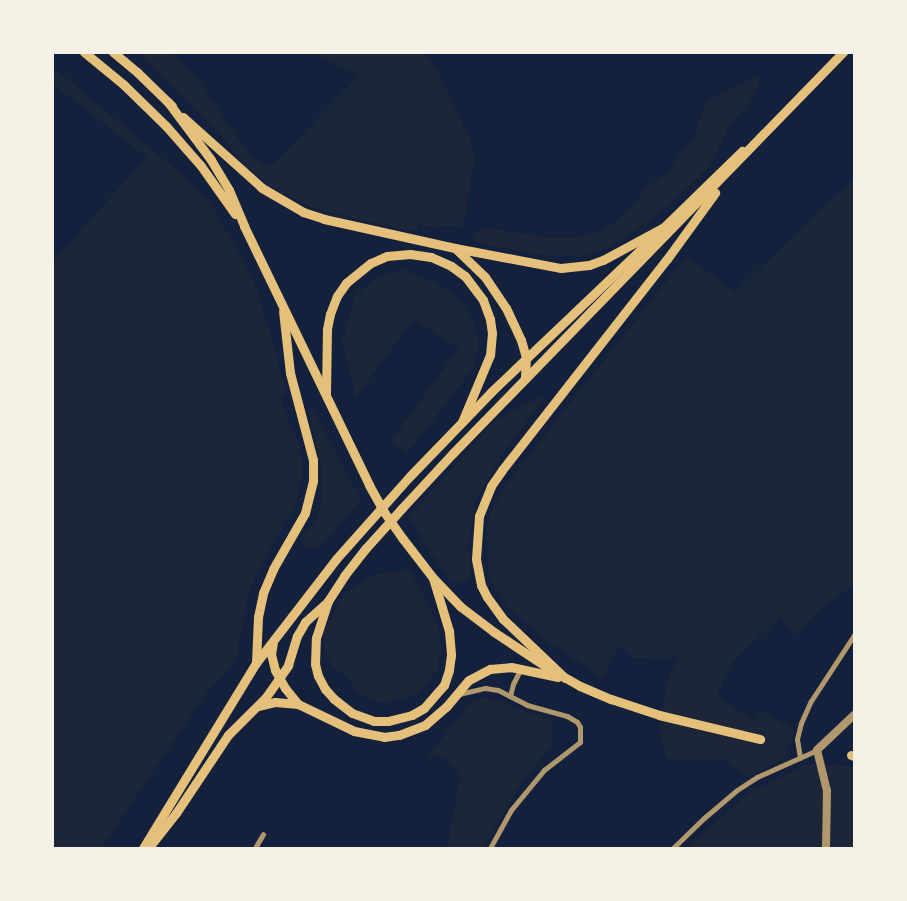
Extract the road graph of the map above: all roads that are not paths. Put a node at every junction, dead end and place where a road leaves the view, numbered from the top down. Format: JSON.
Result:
{"nodes":[{"id":1,"x":84,"y":52,"type":"edge"},
{"id":2,"x":113,"y":52,"type":"edge"},
{"id":3,"x":843,"y":52,"type":"edge"},
{"id":4,"x":168,"y":102,"type":"junction"},
{"id":5,"x":773,"y":123,"type":"junction"},
{"id":6,"x":733,"y":168,"type":"junction"},
{"id":7,"x":244,"y":226,"type":"junction"},
{"id":8,"x":664,"y":227,"type":"junction"},
{"id":9,"x":455,"y":248,"type":"junction"},
{"id":10,"x":282,"y":304,"type":"junction"},
{"id":11,"x":526,"y":357,"type":"junction"},
{"id":12,"x":525,"y":378,"type":"junction"},
{"id":13,"x":326,"y":395,"type":"junction"},
{"id":14,"x":462,"y":422,"type":"junction"},
{"id":15,"x":433,"y":578,"type":"junction"},
{"id":16,"x":328,"y":601,"type":"junction"},
{"id":17,"x":854,"y":635,"type":"edge"},
{"id":18,"x":274,"y":640,"type":"junction"},
{"id":19,"x":256,"y":663,"type":"junction"},
{"id":20,"x":520,"y":670,"type":"junction"},
{"id":21,"x":280,"y":678,"type":"junction"},
{"id":22,"x":565,"y":678,"type":"junction"},
{"id":23,"x":456,"y":695,"type":"junction"},
{"id":24,"x":510,"y":696,"type":"junction"},
{"id":25,"x":298,"y":704,"type":"junction"},
{"id":26,"x":259,"y":706,"type":"junction"},
{"id":27,"x":854,"y":715,"type":"edge"},
{"id":28,"x":760,"y":739,"type":"dead end"},
{"id":29,"x":817,"y":750,"type":"junction"},
{"id":30,"x":800,"y":758,"type":"junction"},
{"id":31,"x":263,"y":834,"type":"dead end"},
{"id":32,"x":143,"y":848,"type":"edge"},
{"id":33,"x":148,"y":848,"type":"edge"},
{"id":34,"x":255,"y":848,"type":"edge"},
{"id":35,"x":490,"y":848,"type":"edge"},
{"id":36,"x":673,"y":848,"type":"edge"},
{"id":37,"x":826,"y":848,"type":"edge"}],
"edges":[{"from":1,"to":7,"type":"main road"},
{"from":2,"to":4,"type":"main road"},
{"from":3,"to":5,"type":"main road"},
{"from":4,"to":7,"type":"main road"},
{"from":4,"to":9,"type":"main road"},
{"from":5,"to":6,"type":"main road"},
{"from":5,"to":8,"type":"main road"},
{"from":6,"to":12,"type":"main road"},
{"from":6,"to":22,"type":"main road"},
{"from":7,"to":10,"type":"main road"},
{"from":8,"to":9,"type":"main road"},
{"from":8,"to":11,"type":"main road"},
{"from":9,"to":11,"type":"main road"},
{"from":10,"to":13,"type":"main road"},
{"from":10,"to":19,"type":"main road"},
{"from":11,"to":12,"type":"main road"},
{"from":11,"to":14,"type":"main road"},
{"from":12,"to":16,"type":"main road"},
{"from":13,"to":14,"type":"main road"},
{"from":13,"to":15,"type":"main road"},
{"from":14,"to":18,"type":"main road"},
{"from":15,"to":16,"type":"main road"},
{"from":15,"to":22,"type":"main road"},
{"from":16,"to":21,"type":"main road"},
{"from":17,"to":30,"type":"street"},
{"from":18,"to":19,"type":"main road"},
{"from":18,"to":21,"type":"main road"},
{"from":19,"to":32,"type":"main road"},
{"from":20,"to":22,"type":"main road"},
{"from":20,"to":23,"type":"main road"},
{"from":20,"to":24,"type":"street"},
{"from":21,"to":25,"type":"main road"},
{"from":21,"to":26,"type":"main road"},
{"from":22,"to":28,"type":"main road"},
{"from":23,"to":24,"type":"street"},
{"from":23,"to":25,"type":"main road"},
{"from":24,"to":35,"type":"street"},
{"from":25,"to":26,"type":"main road"},
{"from":26,"to":33,"type":"main road"},
{"from":27,"to":29,"type":"street"},
{"from":29,"to":30,"type":"street"},
{"from":29,"to":37,"type":"street"},
{"from":30,"to":36,"type":"street"},
{"from":31,"to":34,"type":"street"}]}
